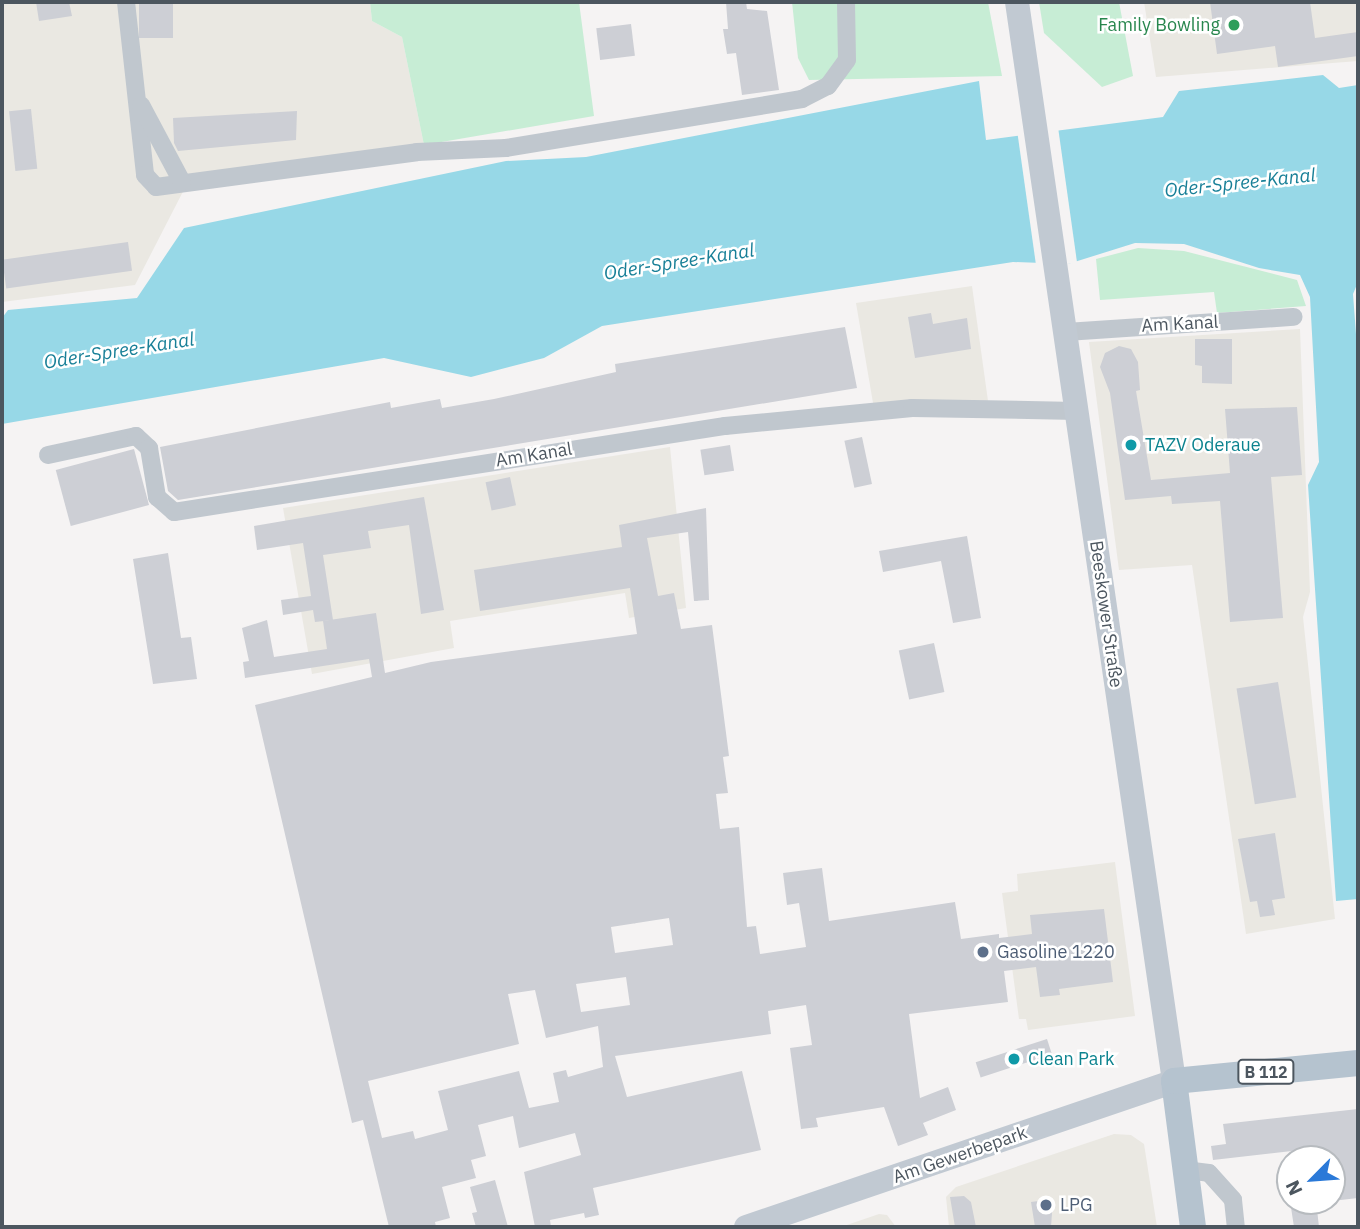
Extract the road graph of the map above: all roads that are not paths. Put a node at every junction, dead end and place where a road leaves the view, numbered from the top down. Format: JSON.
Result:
{"nodes":[{"id":1,"x":125,"y":2,"type":"edge"},
{"id":2,"x":846,"y":2,"type":"edge"},
{"id":3,"x":1017,"y":2,"type":"edge"},
{"id":4,"x":137,"y":96,"type":"junction"},
{"id":5,"x":182,"y":183,"type":"junction"},
{"id":6,"x":1294,"y":317,"type":"dead end"},
{"id":7,"x":1066,"y":331,"type":"junction"},
{"id":8,"x":1077,"y":411,"type":"junction"},
{"id":9,"x":48,"y":456,"type":"dead end"},
{"id":10,"x":1358,"y":1063,"type":"edge"},
{"id":11,"x":1174,"y":1082,"type":"junction"},
{"id":12,"x":1185,"y":1170,"type":"junction"},
{"id":13,"x":746,"y":1227,"type":"edge"},
{"id":14,"x":1193,"y":1227,"type":"edge"},
{"id":15,"x":1236,"y":1227,"type":"edge"}],
"edges":[{"from":1,"to":4,"type":"street"},
{"from":2,"to":5,"type":"street"},
{"from":3,"to":7,"type":"street","name":"Beeskower Straße"},
{"from":4,"to":5,"type":"street"},
{"from":4,"to":5,"type":"street"},
{"from":6,"to":7,"type":"street","name":"Am Kanal"},
{"from":7,"to":8,"type":"street","name":"Beeskower Straße"},
{"from":8,"to":9,"type":"street","name":"Am Kanal"},
{"from":8,"to":11,"type":"street","name":"Beeskower Straße"},
{"from":10,"to":11,"type":"main road","number":"B 112"},
{"from":11,"to":12,"type":"main road","name":"Beeskower Straße"},
{"from":11,"to":13,"type":"street","name":"Am Gewerbepark"},
{"from":12,"to":14,"type":"main road","name":"Beeskower Straße"},
{"from":12,"to":15,"type":"street"}]}
